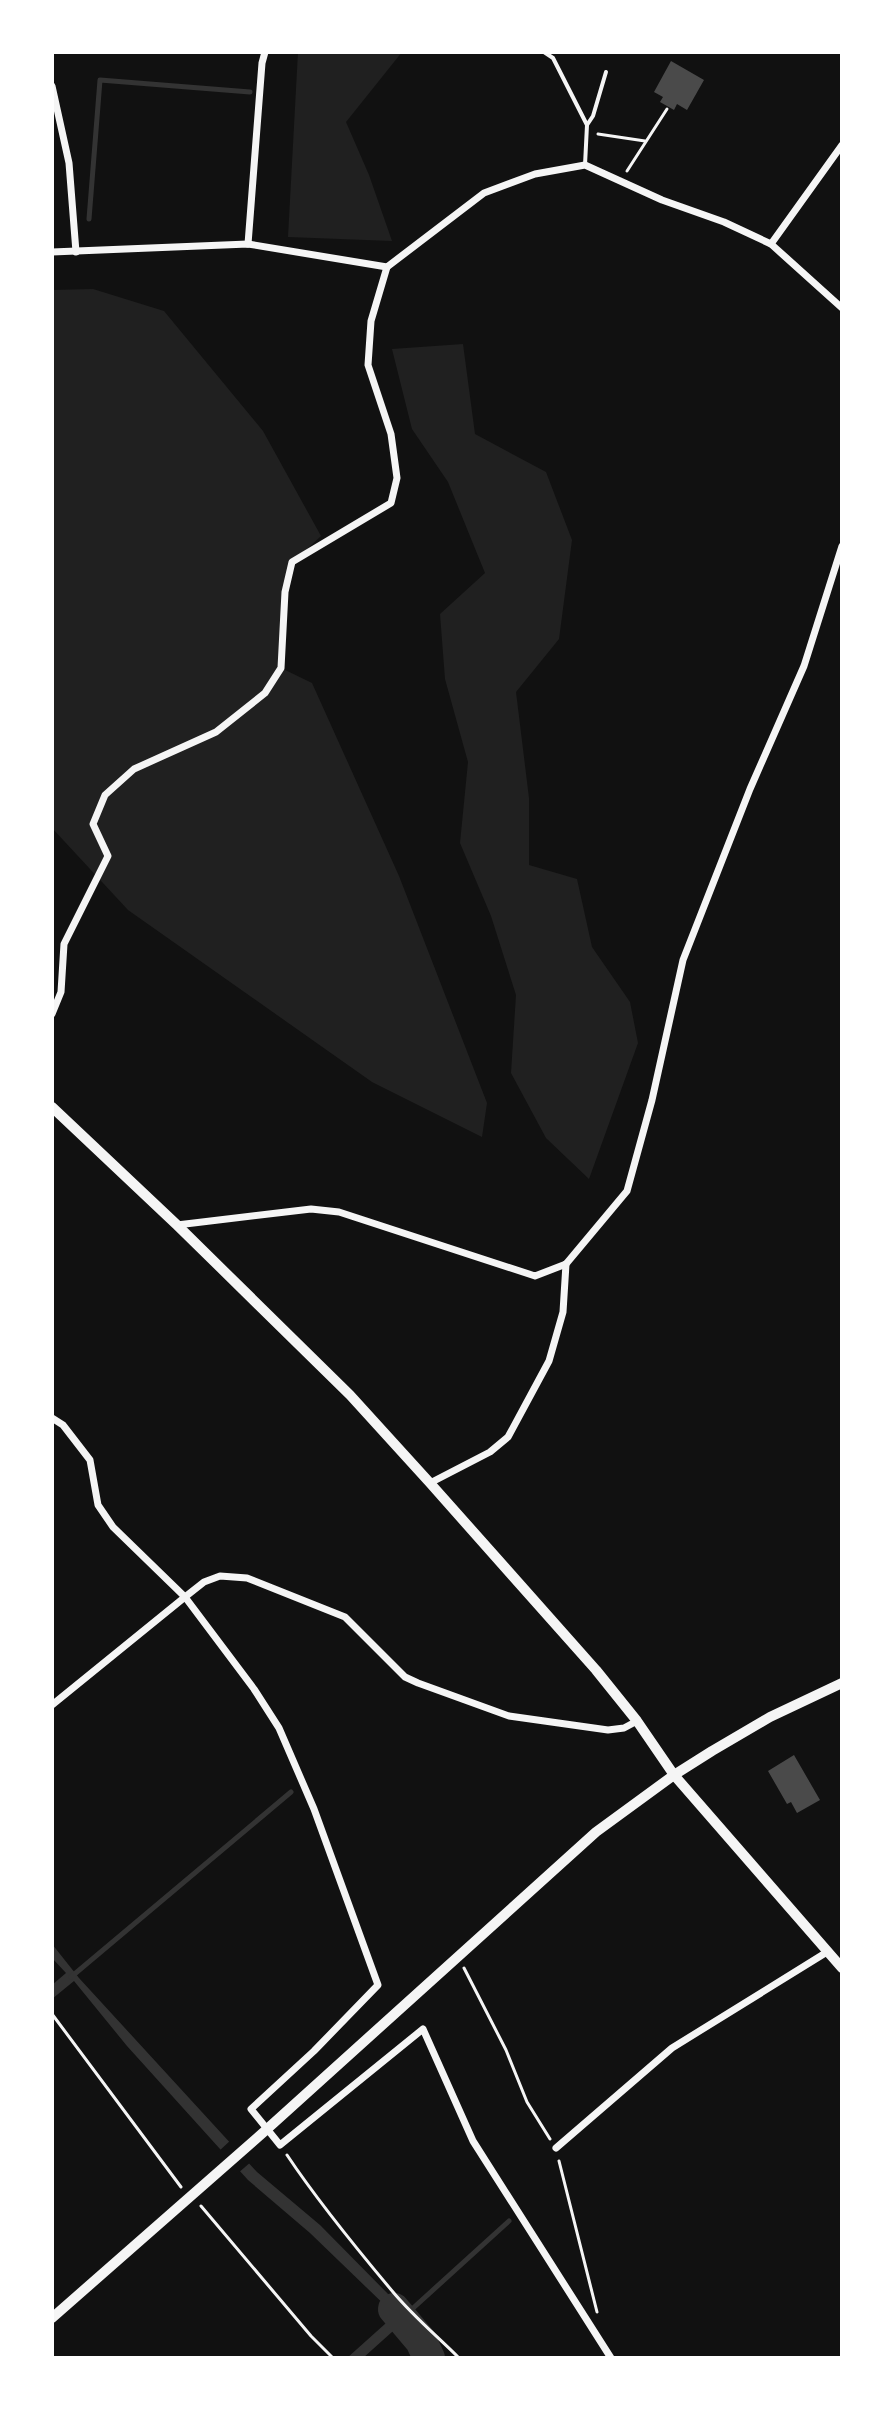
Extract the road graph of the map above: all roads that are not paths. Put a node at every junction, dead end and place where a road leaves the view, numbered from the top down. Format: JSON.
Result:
{"nodes":[{"id":1,"x":265,"y":52,"type":"edge"},
{"id":2,"x":544,"y":52,"type":"edge"},
{"id":3,"x":606,"y":72,"type":"dead end"},
{"id":4,"x":52,"y":86,"type":"edge"},
{"id":5,"x":587,"y":125,"type":"junction"},
{"id":6,"x":842,"y":145,"type":"edge"},
{"id":7,"x":585,"y":165,"type":"junction"},
{"id":8,"x":248,"y":244,"type":"junction"},
{"id":9,"x":771,"y":244,"type":"junction"},
{"id":10,"x":52,"y":252,"type":"edge"},
{"id":11,"x":76,"y":252,"type":"junction"},
{"id":12,"x":387,"y":267,"type":"junction"},
{"id":13,"x":842,"y":308,"type":"edge"},
{"id":14,"x":842,"y":546,"type":"edge"},
{"id":15,"x":52,"y":1014,"type":"edge"},
{"id":16,"x":52,"y":1107,"type":"edge"},
{"id":17,"x":177,"y":1225,"type":"junction"},
{"id":18,"x":566,"y":1264,"type":"junction"},
{"id":19,"x":52,"y":1418,"type":"edge"},
{"id":20,"x":430,"y":1483,"type":"junction"},
{"id":21,"x":185,"y":1597,"type":"junction"},
{"id":22,"x":842,"y":1683,"type":"edge"},
{"id":23,"x":52,"y":1705,"type":"edge"},
{"id":24,"x":637,"y":1721,"type":"junction"},
{"id":25,"x":674,"y":1775,"type":"junction"},
{"id":26,"x":827,"y":1952,"type":"junction"},
{"id":27,"x":842,"y":1968,"type":"edge"},
{"id":28,"x":262,"y":2133,"type":"junction"},
{"id":29,"x":556,"y":2148,"type":"dead end"},
{"id":30,"x":52,"y":2318,"type":"edge"},
{"id":31,"x":611,"y":2358,"type":"edge"}],
"edges":[{"from":1,"to":8,"type":"street"},
{"from":2,"to":5,"type":"lane"},
{"from":3,"to":5,"type":"lane"},
{"from":4,"to":11,"type":"street"},
{"from":5,"to":7,"type":"lane"},
{"from":6,"to":9,"type":"street"},
{"from":7,"to":9,"type":"street"},
{"from":7,"to":12,"type":"street"},
{"from":8,"to":11,"type":"street"},
{"from":8,"to":12,"type":"street"},
{"from":9,"to":13,"type":"street"},
{"from":10,"to":11,"type":"street"},
{"from":12,"to":15,"type":"street"},
{"from":14,"to":18,"type":"street"},
{"from":16,"to":17,"type":"main road"},
{"from":17,"to":18,"type":"street"},
{"from":17,"to":20,"type":"main road"},
{"from":18,"to":20,"type":"street"},
{"from":19,"to":21,"type":"street"},
{"from":20,"to":24,"type":"main road"},
{"from":21,"to":23,"type":"street"},
{"from":21,"to":24,"type":"street"},
{"from":21,"to":28,"type":"street"},
{"from":22,"to":25,"type":"main road"},
{"from":24,"to":25,"type":"main road"},
{"from":25,"to":26,"type":"main road"},
{"from":25,"to":28,"type":"main road"},
{"from":26,"to":27,"type":"main road"},
{"from":26,"to":29,"type":"street"},
{"from":28,"to":30,"type":"main road"},
{"from":28,"to":31,"type":"street"}]}
